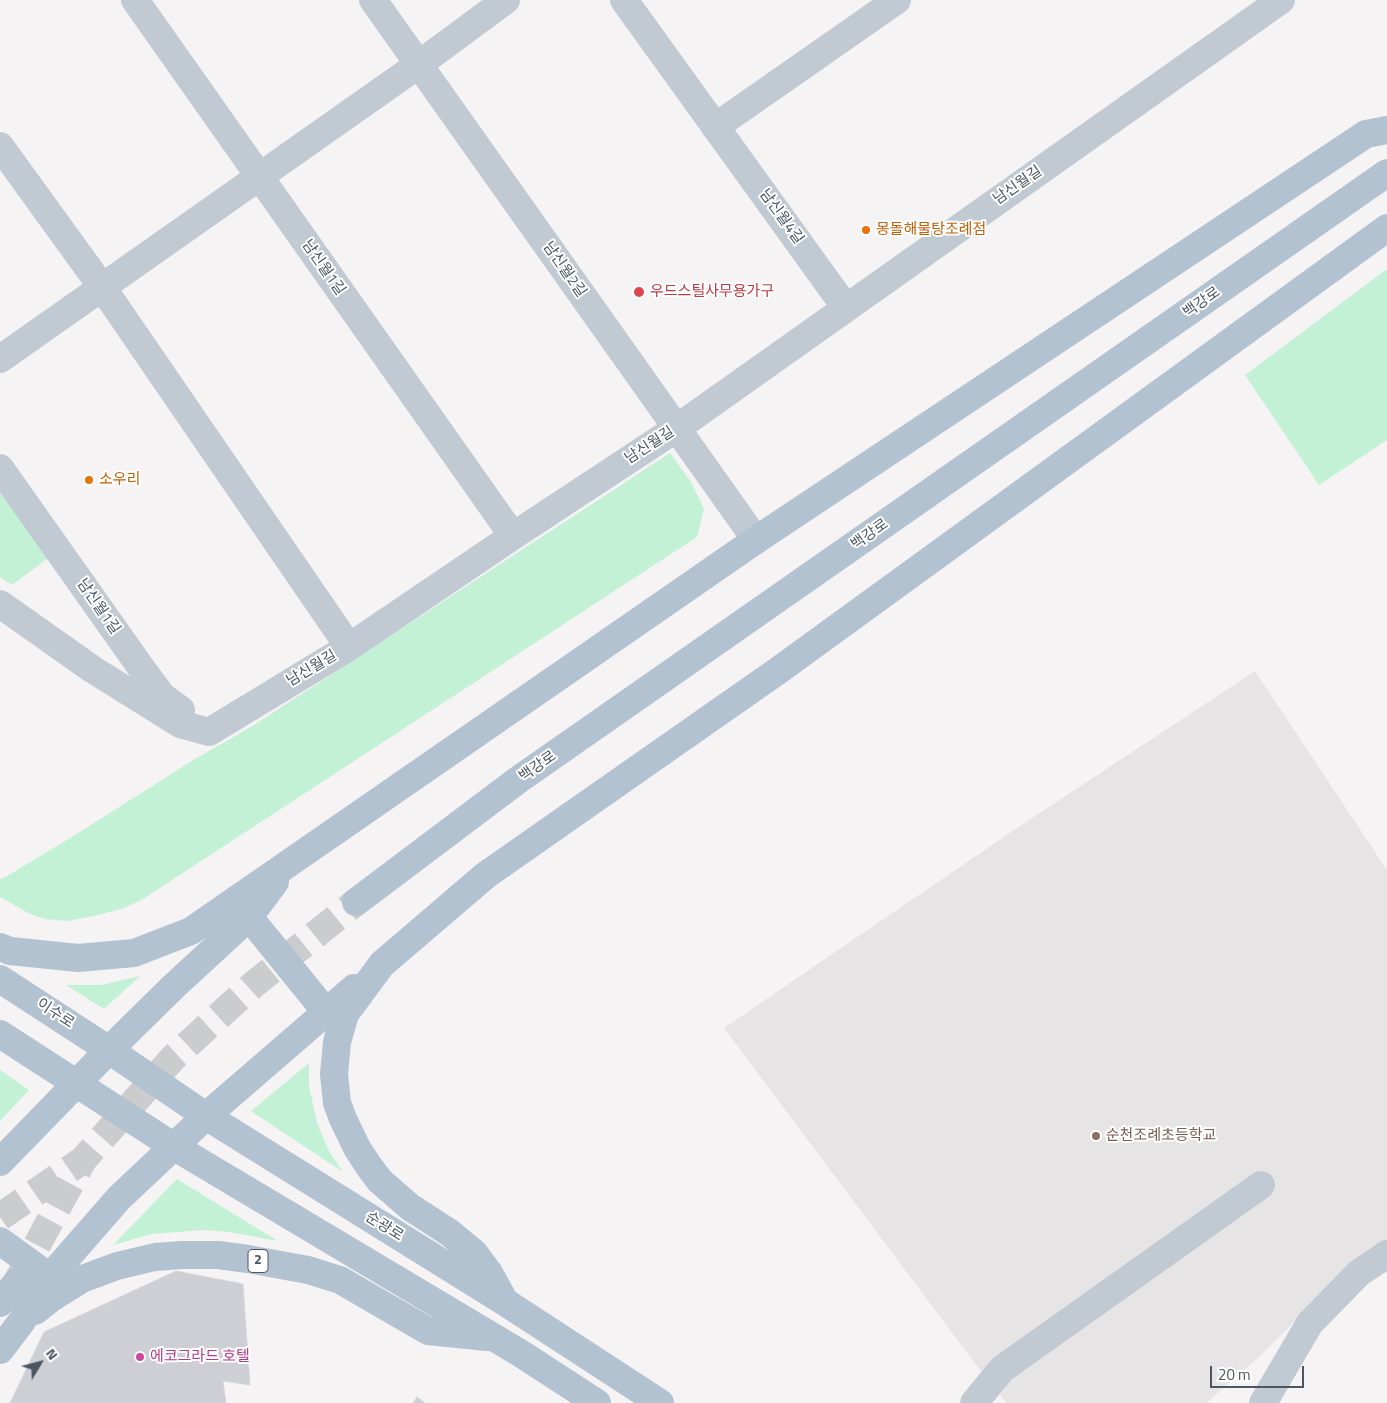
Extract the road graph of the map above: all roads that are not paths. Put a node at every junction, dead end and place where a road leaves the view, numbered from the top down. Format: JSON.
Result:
{"nodes":[{"id":1,"x":135,"y":0,"type":"edge"},
{"id":2,"x":373,"y":0,"type":"edge"},
{"id":3,"x":506,"y":0,"type":"edge"},
{"id":4,"x":624,"y":0,"type":"edge"},
{"id":5,"x":897,"y":0,"type":"edge"},
{"id":6,"x":1281,"y":0,"type":"edge"},
{"id":7,"x":418,"y":65,"type":"junction"},
{"id":8,"x":716,"y":127,"type":"junction"},
{"id":9,"x":1387,"y":130,"type":"edge"},
{"id":10,"x":0,"y":146,"type":"edge"},
{"id":11,"x":1387,"y":173,"type":"edge"},
{"id":12,"x":258,"y":177,"type":"junction"},
{"id":13,"x":1387,"y":228,"type":"edge"},
{"id":14,"x":102,"y":287,"type":"junction"},
{"id":15,"x":846,"y":308,"type":"junction"},
{"id":16,"x":0,"y":359,"type":"edge"},
{"id":17,"x":677,"y":428,"type":"junction"},
{"id":18,"x":0,"y":468,"type":"edge"},
{"id":19,"x":513,"y":536,"type":"junction"},
{"id":20,"x":756,"y":540,"type":"junction"},
{"id":21,"x":0,"y":604,"type":"edge"},
{"id":22,"x":349,"y":647,"type":"junction"},
{"id":23,"x":209,"y":732,"type":"junction"},
{"id":24,"x":292,"y":862,"type":"junction"},
{"id":25,"x":356,"y":902,"type":"tunnel mouth"},
{"id":26,"x":249,"y":916,"type":"junction"},
{"id":27,"x":0,"y":947,"type":"edge"},
{"id":28,"x":382,"y":964,"type":"junction"},
{"id":29,"x":0,"y":979,"type":"edge"},
{"id":30,"x":326,"y":1012,"type":"junction"},
{"id":31,"x":0,"y":1034,"type":"edge"},
{"id":32,"x":110,"y":1050,"type":"junction"},
{"id":33,"x":76,"y":1084,"type":"junction"},
{"id":34,"x":206,"y":1116,"type":"junction"},
{"id":35,"x":173,"y":1146,"type":"junction"},
{"id":36,"x":0,"y":1162,"type":"edge"},
{"id":37,"x":1261,"y":1185,"type":"dead end"},
{"id":38,"x":362,"y":1214,"type":"junction"},
{"id":39,"x":0,"y":1241,"type":"edge"},
{"id":40,"x":340,"y":1247,"type":"junction"},
{"id":41,"x":1387,"y":1254,"type":"edge"},
{"id":42,"x":50,"y":1277,"type":"junction"},
{"id":43,"x":17,"y":1282,"type":"tunnel mouth"},
{"id":44,"x":505,"y":1302,"type":"junction"},
{"id":45,"x":0,"y":1303,"type":"edge"},
{"id":46,"x":22,"y":1321,"type":"junction"},
{"id":47,"x":494,"y":1338,"type":"junction"},
{"id":48,"x":0,"y":1350,"type":"edge"},
{"id":49,"x":597,"y":1403,"type":"edge"},
{"id":50,"x":660,"y":1403,"type":"edge"},
{"id":51,"x":974,"y":1403,"type":"edge"},
{"id":52,"x":1263,"y":1403,"type":"edge"}],
"edges":[{"from":1,"to":12,"type":"street","name":"남신월1길"},
{"from":2,"to":7,"type":"street","name":"남신월2길"},
{"from":3,"to":7,"type":"street"},
{"from":4,"to":8,"type":"street","name":"남신월4길"},
{"from":5,"to":8,"type":"street"},
{"from":6,"to":15,"type":"street","name":"남신월길"},
{"from":7,"to":12,"type":"street"},
{"from":7,"to":17,"type":"street","name":"남신월2길"},
{"from":8,"to":15,"type":"street","name":"남신월4길"},
{"from":9,"to":20,"type":"main road"},
{"from":10,"to":14,"type":"street"},
{"from":11,"to":25,"type":"main road","name":"백강로"},
{"from":12,"to":14,"type":"street"},
{"from":12,"to":19,"type":"street","name":"남신월1길"},
{"from":13,"to":28,"type":"main road"},
{"from":14,"to":16,"type":"street"},
{"from":14,"to":22,"type":"street"},
{"from":15,"to":17,"type":"street","name":"남신월길"},
{"from":17,"to":19,"type":"street","name":"남신월길"},
{"from":17,"to":20,"type":"street","name":"남신월2길"},
{"from":18,"to":23,"type":"street","name":"남신월1길"},
{"from":19,"to":22,"type":"street","name":"남신월길"},
{"from":20,"to":24,"type":"main road"},
{"from":21,"to":23,"type":"street"},
{"from":22,"to":23,"type":"street","name":"남신월길"},
{"from":24,"to":26,"type":"main road"},
{"from":24,"to":27,"type":"main road"},
{"from":26,"to":30,"type":"main road"},
{"from":26,"to":32,"type":"main road"},
{"from":28,"to":30,"type":"main road"},
{"from":28,"to":44,"type":"main road"},
{"from":29,"to":32,"type":"main road","name":"이수로"},
{"from":30,"to":34,"type":"main road"},
{"from":31,"to":33,"type":"main road"},
{"from":32,"to":33,"type":"main road"},
{"from":32,"to":34,"type":"main road","name":"순광로"},
{"from":33,"to":35,"type":"main road","number":"2"},
{"from":33,"to":36,"type":"main road"},
{"from":34,"to":35,"type":"main road"},
{"from":34,"to":38,"type":"main road","name":"순광로"},
{"from":35,"to":40,"type":"main road","number":"2"},
{"from":35,"to":42,"type":"main road","number":"2"},
{"from":37,"to":51,"type":"street"},
{"from":38,"to":40,"type":"main road"},
{"from":38,"to":44,"type":"main road","name":"순광로"},
{"from":39,"to":42,"type":"main road"},
{"from":40,"to":47,"type":"main road","number":"2"},
{"from":41,"to":52,"type":"street"},
{"from":42,"to":46,"type":"main road","number":"2"},
{"from":43,"to":45,"type":"main road"},
{"from":44,"to":50,"type":"main road","name":"순광로"},
{"from":46,"to":47,"type":"main road","number":"2"},
{"from":46,"to":48,"type":"main road","number":"2"},
{"from":47,"to":49,"type":"main road","number":"2"}]}
